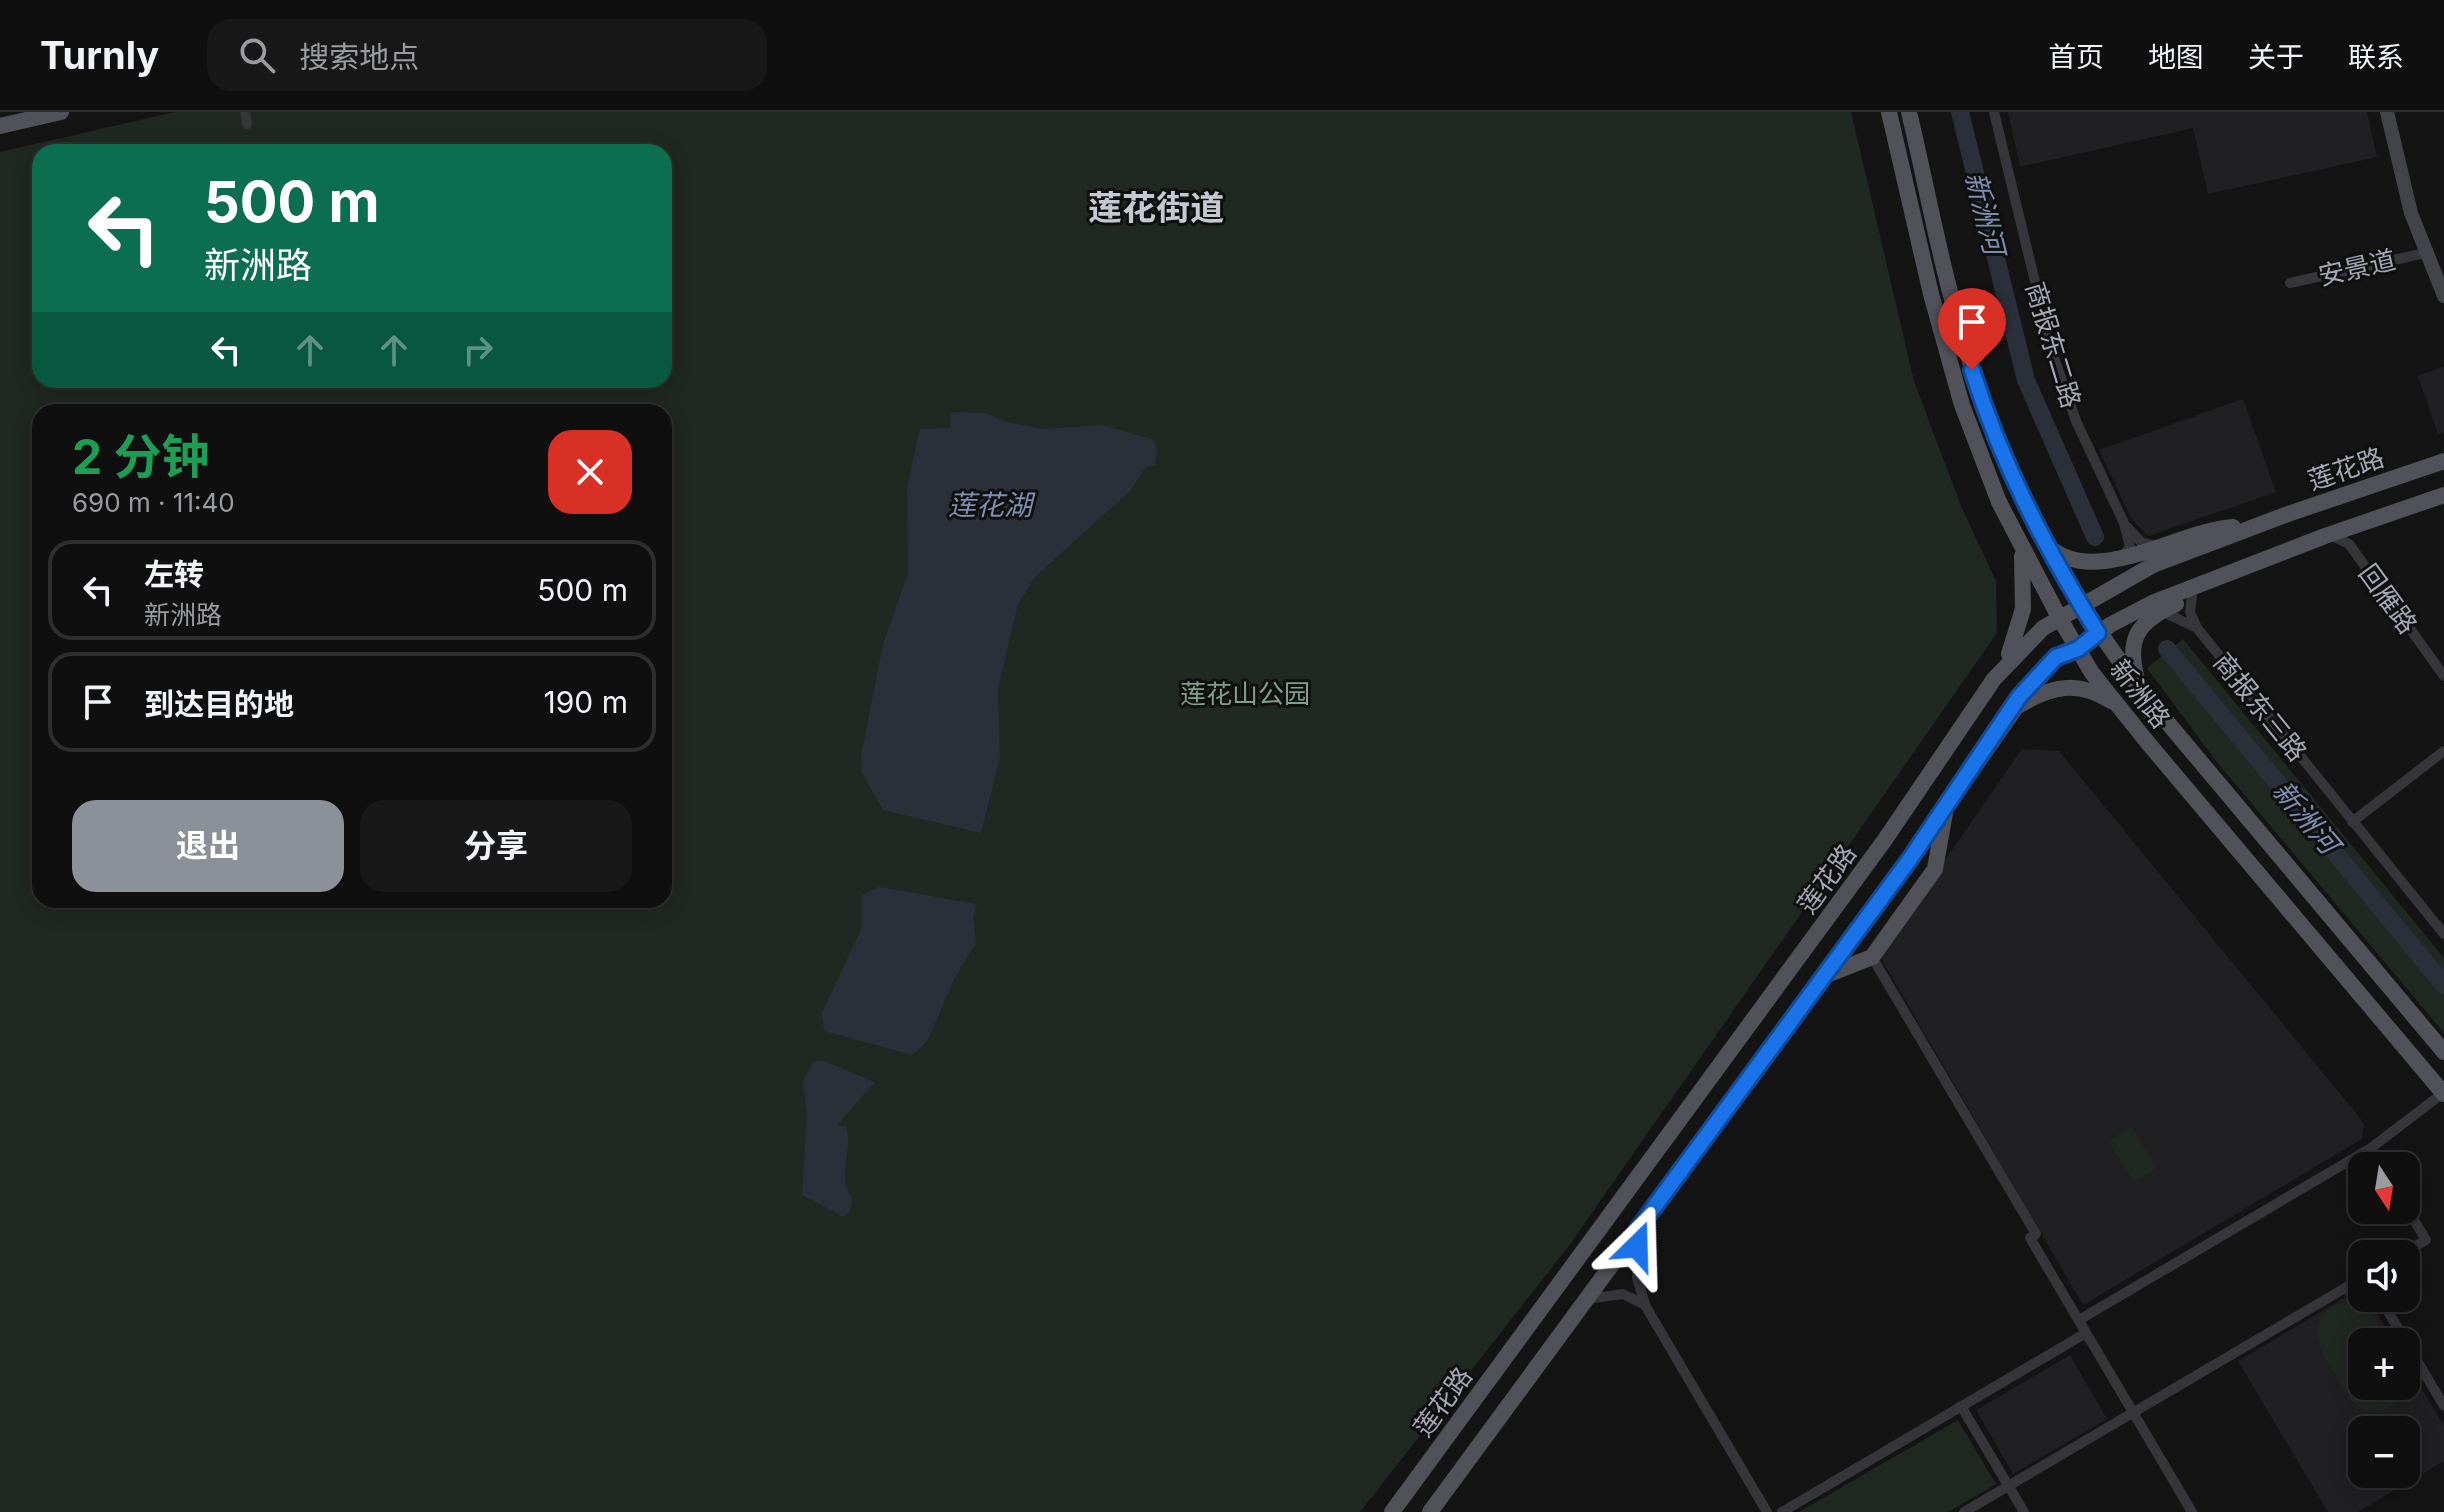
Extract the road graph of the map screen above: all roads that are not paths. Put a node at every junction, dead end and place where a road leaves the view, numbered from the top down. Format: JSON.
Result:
{"nodes":[{"id":1,"x":61,"y":112,"type":"edge"},
{"id":2,"x":245,"y":112,"type":"edge"},
{"id":3,"x":1889,"y":112,"type":"edge"},
{"id":4,"x":1909,"y":112,"type":"edge"},
{"id":5,"x":1994,"y":112,"type":"edge"},
{"id":6,"x":2387,"y":112,"type":"edge"},
{"id":7,"x":247,"y":124,"type":"dead end"},
{"id":8,"x":0,"y":126,"type":"edge"},
{"id":9,"x":2425,"y":253,"type":"junction"},
{"id":10,"x":2290,"y":283,"type":"dead end"},
{"id":11,"x":2444,"y":296,"type":"edge"},
{"id":12,"x":2444,"y":461,"type":"edge"},
{"id":13,"x":2444,"y":495,"type":"edge"},
{"id":14,"x":2124,"y":523,"type":"junction"},
{"id":15,"x":2355,"y":525,"type":"junction"},
{"id":16,"x":2254,"y":526,"type":"junction"},
{"id":17,"x":2325,"y":536,"type":"junction"},
{"id":18,"x":2041,"y":539,"type":"junction"},
{"id":19,"x":2020,"y":546,"type":"junction"},
{"id":20,"x":2157,"y":546,"type":"junction"},
{"id":21,"x":2122,"y":558,"type":"junction"},
{"id":22,"x":2219,"y":576,"type":"junction"},
{"id":23,"x":2192,"y":596,"type":"junction"},
{"id":24,"x":2081,"y":605,"type":"junction"},
{"id":25,"x":2160,"y":611,"type":"junction"},
{"id":26,"x":2060,"y":619,"type":"junction"},
{"id":27,"x":2197,"y":628,"type":"junction"},
{"id":28,"x":2098,"y":633,"type":"junction"},
{"id":29,"x":2078,"y":649,"type":"junction"},
{"id":30,"x":2444,"y":666,"type":"edge"},
{"id":31,"x":2444,"y":676,"type":"edge"},
{"id":32,"x":1994,"y":679,"type":"junction"},
{"id":33,"x":2139,"y":688,"type":"junction"},
{"id":34,"x":2117,"y":704,"type":"junction"},
{"id":35,"x":2010,"y":711,"type":"junction"},
{"id":36,"x":2444,"y":751,"type":"edge"},
{"id":37,"x":2444,"y":757,"type":"edge"},
{"id":38,"x":1947,"y":804,"type":"junction"},
{"id":39,"x":2354,"y":824,"type":"junction"},
{"id":40,"x":2444,"y":934,"type":"edge"},
{"id":41,"x":1872,"y":957,"type":"junction"},
{"id":42,"x":1823,"y":977,"type":"junction"},
{"id":43,"x":2444,"y":1052,"type":"edge"},
{"id":44,"x":2444,"y":1094,"type":"edge"},
{"id":45,"x":2371,"y":1148,"type":"junction"},
{"id":46,"x":2373,"y":1152,"type":"edge"},
{"id":47,"x":2416,"y":1224,"type":"edge"},
{"id":48,"x":1638,"y":1229,"type":"junction"},
{"id":49,"x":2420,"y":1244,"type":"edge"},
{"id":50,"x":2348,"y":1286,"type":"edge"},
{"id":51,"x":1587,"y":1299,"type":"junction"},
{"id":52,"x":1646,"y":1307,"type":"junction"},
{"id":53,"x":2388,"y":1312,"type":"edge"},
{"id":54,"x":2079,"y":1320,"type":"junction"},
{"id":55,"x":2086,"y":1333,"type":"junction"},
{"id":56,"x":1961,"y":1406,"type":"junction"},
{"id":57,"x":2444,"y":1406,"type":"edge"},
{"id":58,"x":2133,"y":1412,"type":"junction"},
{"id":59,"x":2008,"y":1486,"type":"junction"},
{"id":60,"x":1392,"y":1512,"type":"edge"},
{"id":61,"x":1430,"y":1512,"type":"edge"},
{"id":62,"x":1767,"y":1512,"type":"edge"},
{"id":63,"x":1782,"y":1512,"type":"edge"},
{"id":64,"x":1964,"y":1512,"type":"edge"},
{"id":65,"x":2024,"y":1512,"type":"edge"},
{"id":66,"x":2192,"y":1512,"type":"edge"}],
"edges":[{"from":1,"to":8,"type":"main road"},
{"from":2,"to":7,"type":"street"},
{"from":3,"to":19,"type":"main road","name":"新洲路"},
{"from":4,"to":18,"type":"main road","name":"新洲路"},
{"from":5,"to":14,"type":"street","name":"商报东二路"},
{"from":6,"to":9,"type":"street"},
{"from":9,"to":10,"type":"street","name":"安景道"},
{"from":9,"to":11,"type":"street"},
{"from":12,"to":16,"type":"main road","name":"莲花路"},
{"from":13,"to":15,"type":"main road","name":"莲花路"},
{"from":14,"to":20,"type":"street","name":"商报东二路"},
{"from":14,"to":21,"type":"street","name":"商报东二路"},
{"from":15,"to":17,"type":"main road","name":"莲花路"},
{"from":15,"to":30,"type":"street","name":"回雁路"},
{"from":16,"to":20,"type":"main road"},
{"from":16,"to":24,"type":"main road","name":"莲花路"},
{"from":17,"to":22,"type":"main road","name":"莲花路"},
{"from":17,"to":31,"type":"street","name":"回雁路"},
{"from":18,"to":21,"type":"main road"},
{"from":18,"to":24,"type":"main road","name":"新洲路"},
{"from":19,"to":26,"type":"main road","name":"新洲路"},
{"from":19,"to":32,"type":"main road"},
{"from":20,"to":21,"type":"main road"},
{"from":22,"to":23,"type":"main road"},
{"from":22,"to":28,"type":"main road","name":"莲花路"},
{"from":23,"to":25,"type":"main road"},
{"from":23,"to":27,"type":"street","name":"商报东三路"},
{"from":24,"to":26,"type":"main road","name":"莲花路"},
{"from":24,"to":28,"type":"main road","name":"新洲路"},
{"from":25,"to":27,"type":"street","name":"商报东三路"},
{"from":25,"to":33,"type":"main road"},
{"from":26,"to":29,"type":"main road","name":"新洲路"},
{"from":26,"to":32,"type":"main road","name":"莲花路"},
{"from":27,"to":39,"type":"street","name":"商报东三路"},
{"from":28,"to":29,"type":"main road","name":"莲花路"},
{"from":28,"to":33,"type":"main road","name":"新洲路"},
{"from":29,"to":34,"type":"main road","name":"新洲路"},
{"from":29,"to":35,"type":"main road","name":"莲花路"},
{"from":32,"to":60,"type":"main road","name":"莲花路"},
{"from":33,"to":43,"type":"main road","name":"新洲路"},
{"from":34,"to":35,"type":"main road"},
{"from":34,"to":44,"type":"main road","name":"新洲路"},
{"from":35,"to":38,"type":"main road","name":"莲花路"},
{"from":36,"to":39,"type":"street"},
{"from":37,"to":39,"type":"street"},
{"from":38,"to":41,"type":"main road"},
{"from":38,"to":42,"type":"main road","name":"莲花路"},
{"from":39,"to":40,"type":"street","name":"商报东三路"},
{"from":41,"to":42,"type":"main road"},
{"from":41,"to":54,"type":"street"},
{"from":42,"to":48,"type":"main road","name":"莲花路"},
{"from":44,"to":45,"type":"street"},
{"from":45,"to":46,"type":"street"},
{"from":45,"to":54,"type":"street"},
{"from":47,"to":49,"type":"street"},
{"from":48,"to":51,"type":"main road","name":"莲花路"},
{"from":48,"to":52,"type":"street"},
{"from":50,"to":58,"type":"street"},
{"from":51,"to":52,"type":"street"},
{"from":51,"to":61,"type":"main road","name":"莲花路"},
{"from":52,"to":62,"type":"street"},
{"from":53,"to":57,"type":"street"},
{"from":54,"to":55,"type":"street"},
{"from":55,"to":56,"type":"street"},
{"from":55,"to":58,"type":"street"},
{"from":56,"to":59,"type":"street"},
{"from":56,"to":63,"type":"street"},
{"from":58,"to":59,"type":"street"},
{"from":58,"to":66,"type":"street"},
{"from":59,"to":64,"type":"street"},
{"from":59,"to":65,"type":"street"}]}
